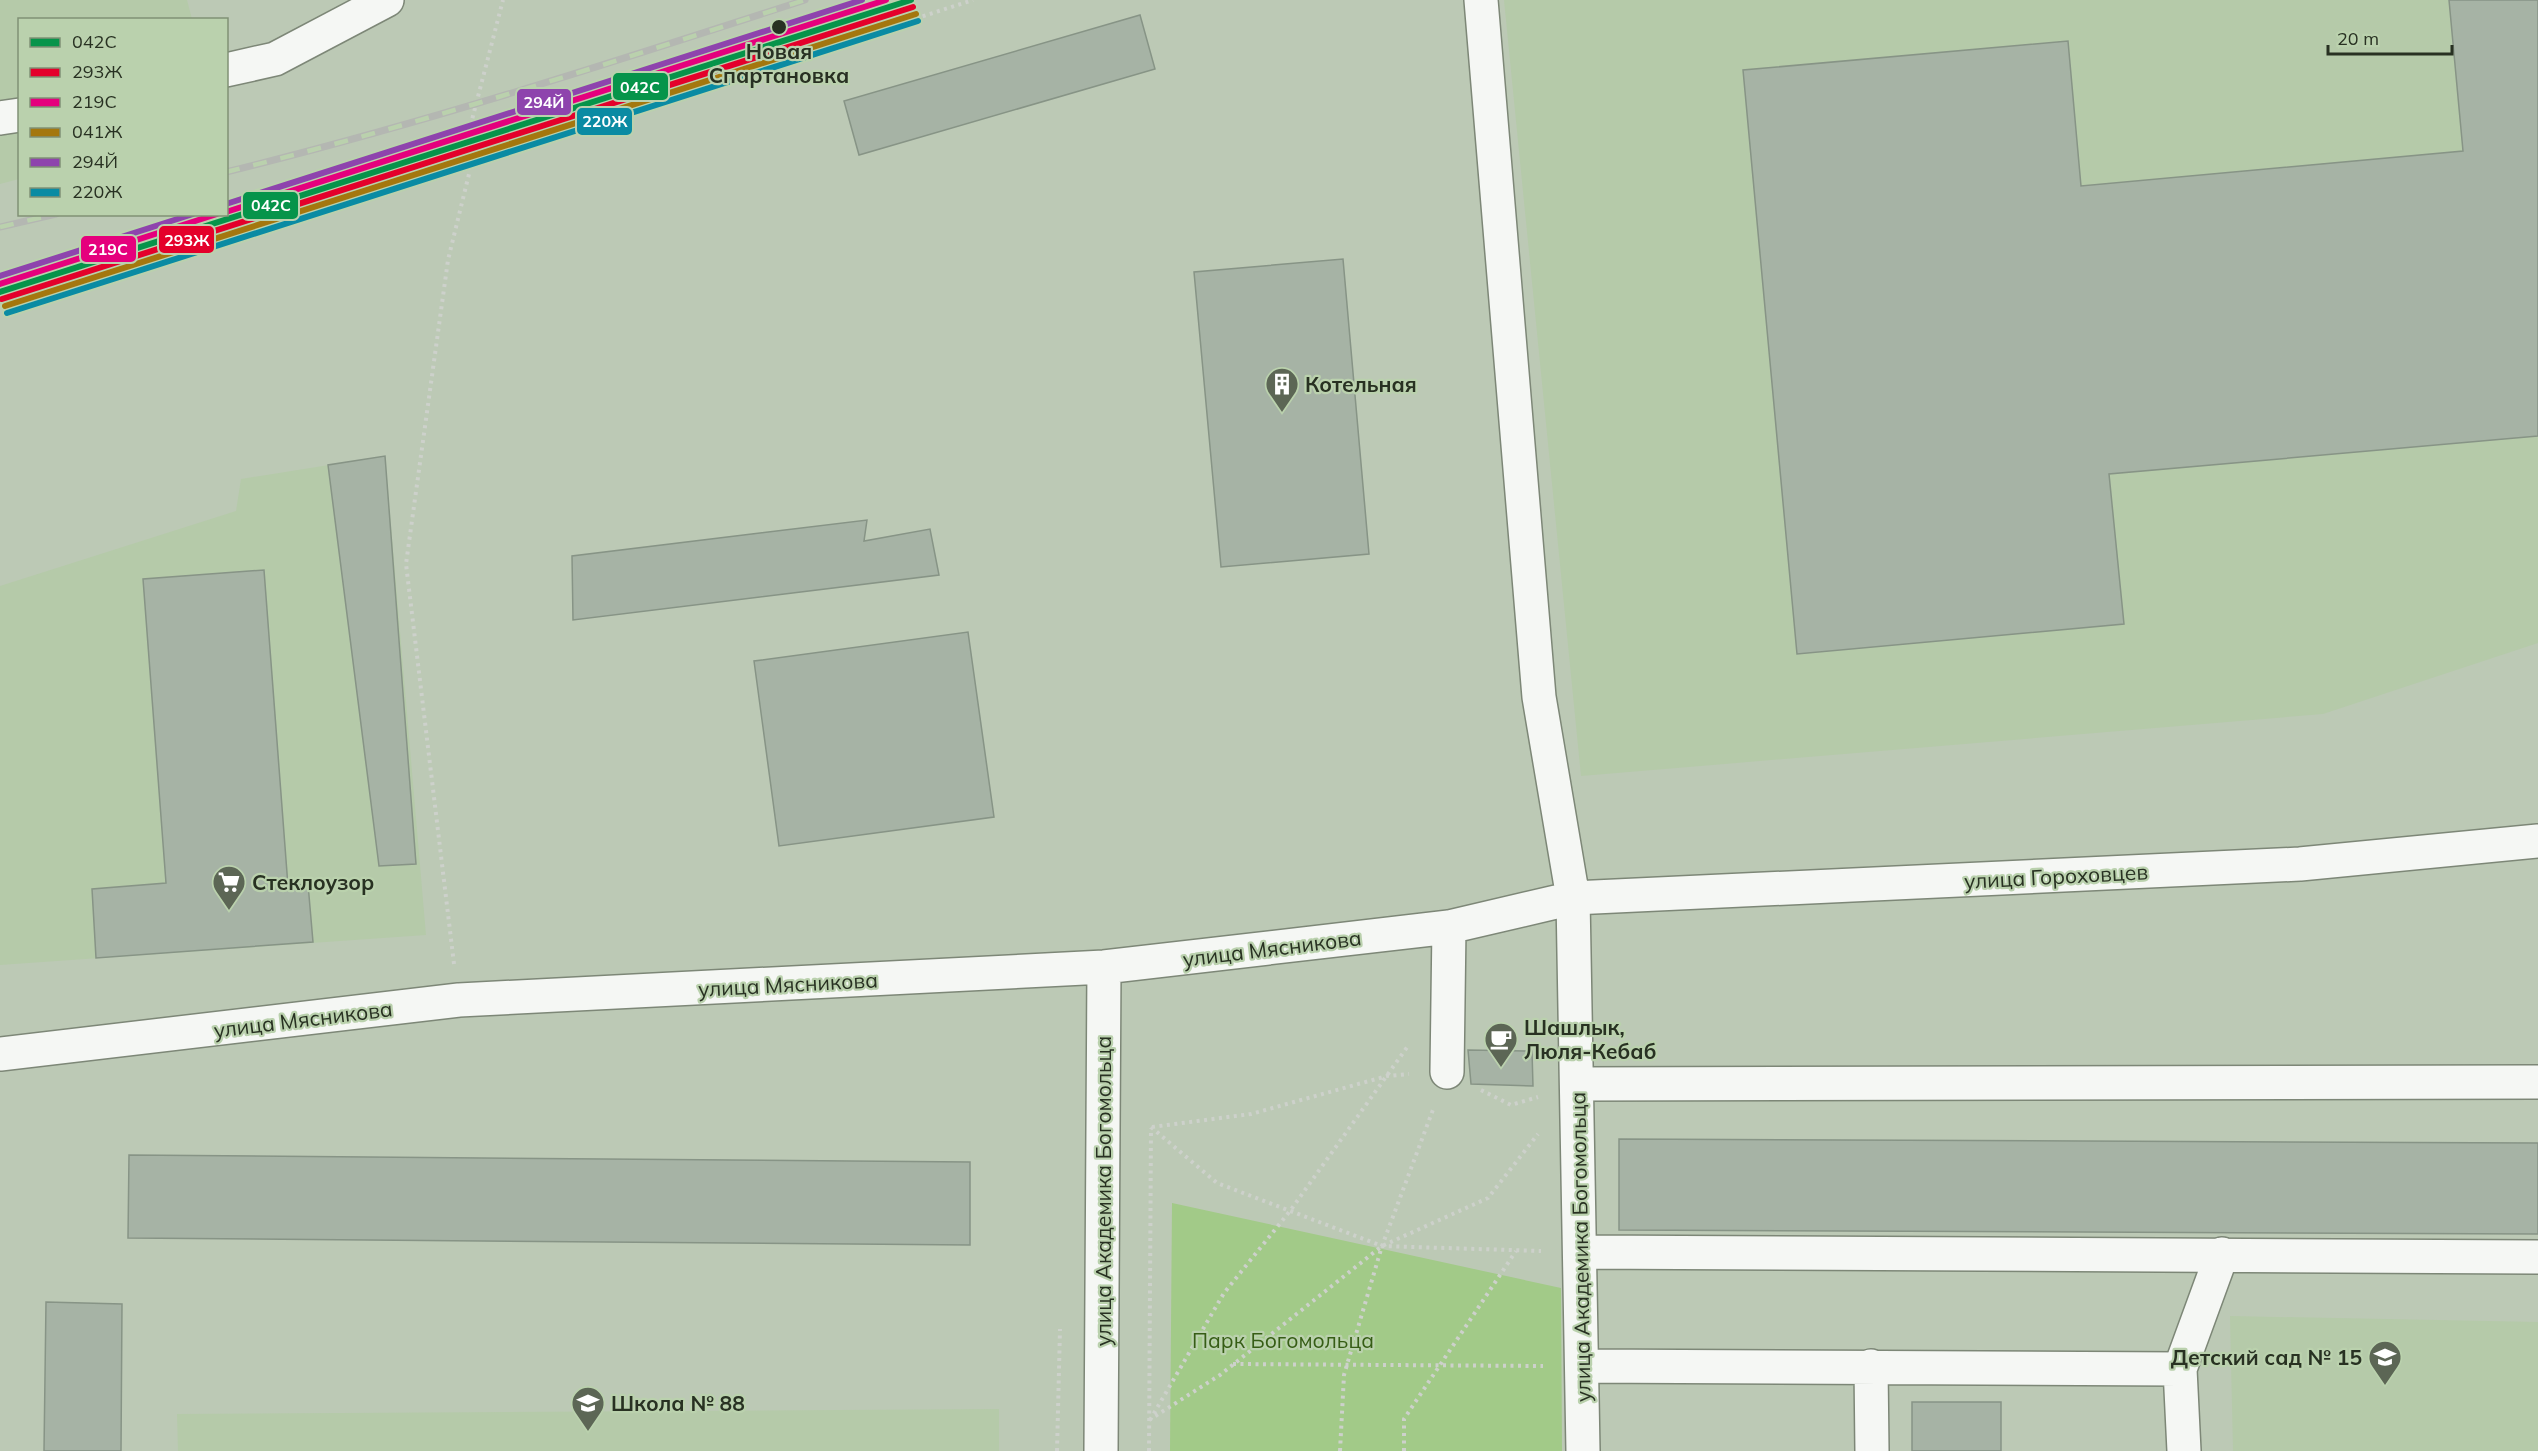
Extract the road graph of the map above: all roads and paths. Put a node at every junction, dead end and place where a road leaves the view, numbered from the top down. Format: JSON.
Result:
{"nodes":[{"id":1,"x":386,"y":0,"type":"edge"},
{"id":2,"x":503,"y":0,"type":"edge"},
{"id":3,"x":973,"y":0,"type":"edge"},
{"id":4,"x":1481,"y":0,"type":"edge"},
{"id":5,"x":228,"y":70,"type":"edge"},
{"id":6,"x":18,"y":115,"type":"edge"},
{"id":7,"x":0,"y":118,"type":"edge"},
{"id":8,"x":468,"y":164,"type":"junction"},
{"id":9,"x":359,"y":199,"type":"dead end"},
{"id":10,"x":2538,"y":841,"type":"edge"},
{"id":11,"x":1573,"y":898,"type":"junction"},
{"id":12,"x":1449,"y":927,"type":"junction"},
{"id":13,"x":1104,"y":967,"type":"junction"},
{"id":14,"x":459,"y":1000,"type":"junction"},
{"id":15,"x":1414,"y":1037,"type":"dead end"},
{"id":16,"x":0,"y":1054,"type":"edge"},
{"id":17,"x":1447,"y":1072,"type":"junction"},
{"id":18,"x":1387,"y":1076,"type":"junction"},
{"id":19,"x":2538,"y":1082,"type":"edge"},
{"id":20,"x":1577,"y":1084,"type":"junction"},
{"id":21,"x":1151,"y":1127,"type":"junction"},
{"id":22,"x":1290,"y":1211,"type":"junction"},
{"id":23,"x":1382,"y":1246,"type":"junction"},
{"id":24,"x":1516,"y":1250,"type":"junction"},
{"id":25,"x":1581,"y":1252,"type":"junction"},
{"id":26,"x":2222,"y":1254,"type":"junction"},
{"id":27,"x":2538,"y":1257,"type":"edge"},
{"id":28,"x":1233,"y":1364,"type":"junction"},
{"id":29,"x":1347,"y":1365,"type":"junction"},
{"id":30,"x":1440,"y":1365,"type":"junction"},
{"id":31,"x":1582,"y":1366,"type":"junction"},
{"id":32,"x":1871,"y":1366,"type":"junction"},
{"id":33,"x":2180,"y":1369,"type":"junction"},
{"id":34,"x":1149,"y":1420,"type":"junction"},
{"id":35,"x":1101,"y":1451,"type":"edge"},
{"id":36,"x":1149,"y":1451,"type":"edge"},
{"id":37,"x":1340,"y":1451,"type":"edge"},
{"id":38,"x":1404,"y":1451,"type":"edge"},
{"id":39,"x":1583,"y":1451,"type":"edge"},
{"id":40,"x":1872,"y":1451,"type":"edge"},
{"id":41,"x":2184,"y":1451,"type":"edge"}],
"edges":[{"from":1,"to":5,"type":"street"},
{"from":2,"to":8,"type":"path"},
{"from":3,"to":8,"type":"path"},
{"from":4,"to":11,"type":"street","name":"улица Академика Богомольца"},
{"from":6,"to":7,"type":"street"},
{"from":8,"to":9,"type":"path"},
{"from":8,"to":14,"type":"path"},
{"from":10,"to":11,"type":"street","name":"улица Гороховцев"},
{"from":11,"to":12,"type":"street","name":"улица Мясникова"},
{"from":11,"to":20,"type":"street","name":"улица Академика Богомольца"},
{"from":12,"to":13,"type":"street","name":"улица Мясникова"},
{"from":12,"to":17,"type":"street"},
{"from":13,"to":14,"type":"street","name":"улица Мясникова"},
{"from":13,"to":35,"type":"street","name":"улица Академика Богомольца"},
{"from":14,"to":16,"type":"street","name":"улица Мясникова"},
{"from":15,"to":18,"type":"path"},
{"from":17,"to":18,"type":"path"},
{"from":17,"to":20,"type":"path"},
{"from":17,"to":23,"type":"path"},
{"from":18,"to":21,"type":"path"},
{"from":18,"to":22,"type":"path"},
{"from":19,"to":20,"type":"street"},
{"from":20,"to":23,"type":"path"},
{"from":20,"to":25,"type":"street","name":"улица Академика Богомольца"},
{"from":21,"to":22,"type":"path"},
{"from":21,"to":34,"type":"path"},
{"from":22,"to":23,"type":"path"},
{"from":22,"to":34,"type":"path"},
{"from":23,"to":24,"type":"path"},
{"from":23,"to":28,"type":"path"},
{"from":23,"to":29,"type":"path"},
{"from":24,"to":25,"type":"path"},
{"from":24,"to":30,"type":"path"},
{"from":25,"to":26,"type":"street"},
{"from":25,"to":31,"type":"street","name":"улица Академика Богомольца"},
{"from":26,"to":27,"type":"street"},
{"from":26,"to":33,"type":"street"},
{"from":28,"to":29,"type":"path"},
{"from":28,"to":34,"type":"path"},
{"from":29,"to":30,"type":"path"},
{"from":29,"to":37,"type":"path"},
{"from":30,"to":31,"type":"path"},
{"from":30,"to":38,"type":"path"},
{"from":31,"to":32,"type":"street"},
{"from":31,"to":39,"type":"street","name":"улица Академика Богомольца"},
{"from":32,"to":33,"type":"street"},
{"from":32,"to":40,"type":"street"},
{"from":33,"to":41,"type":"street"},
{"from":34,"to":36,"type":"path"}]}
